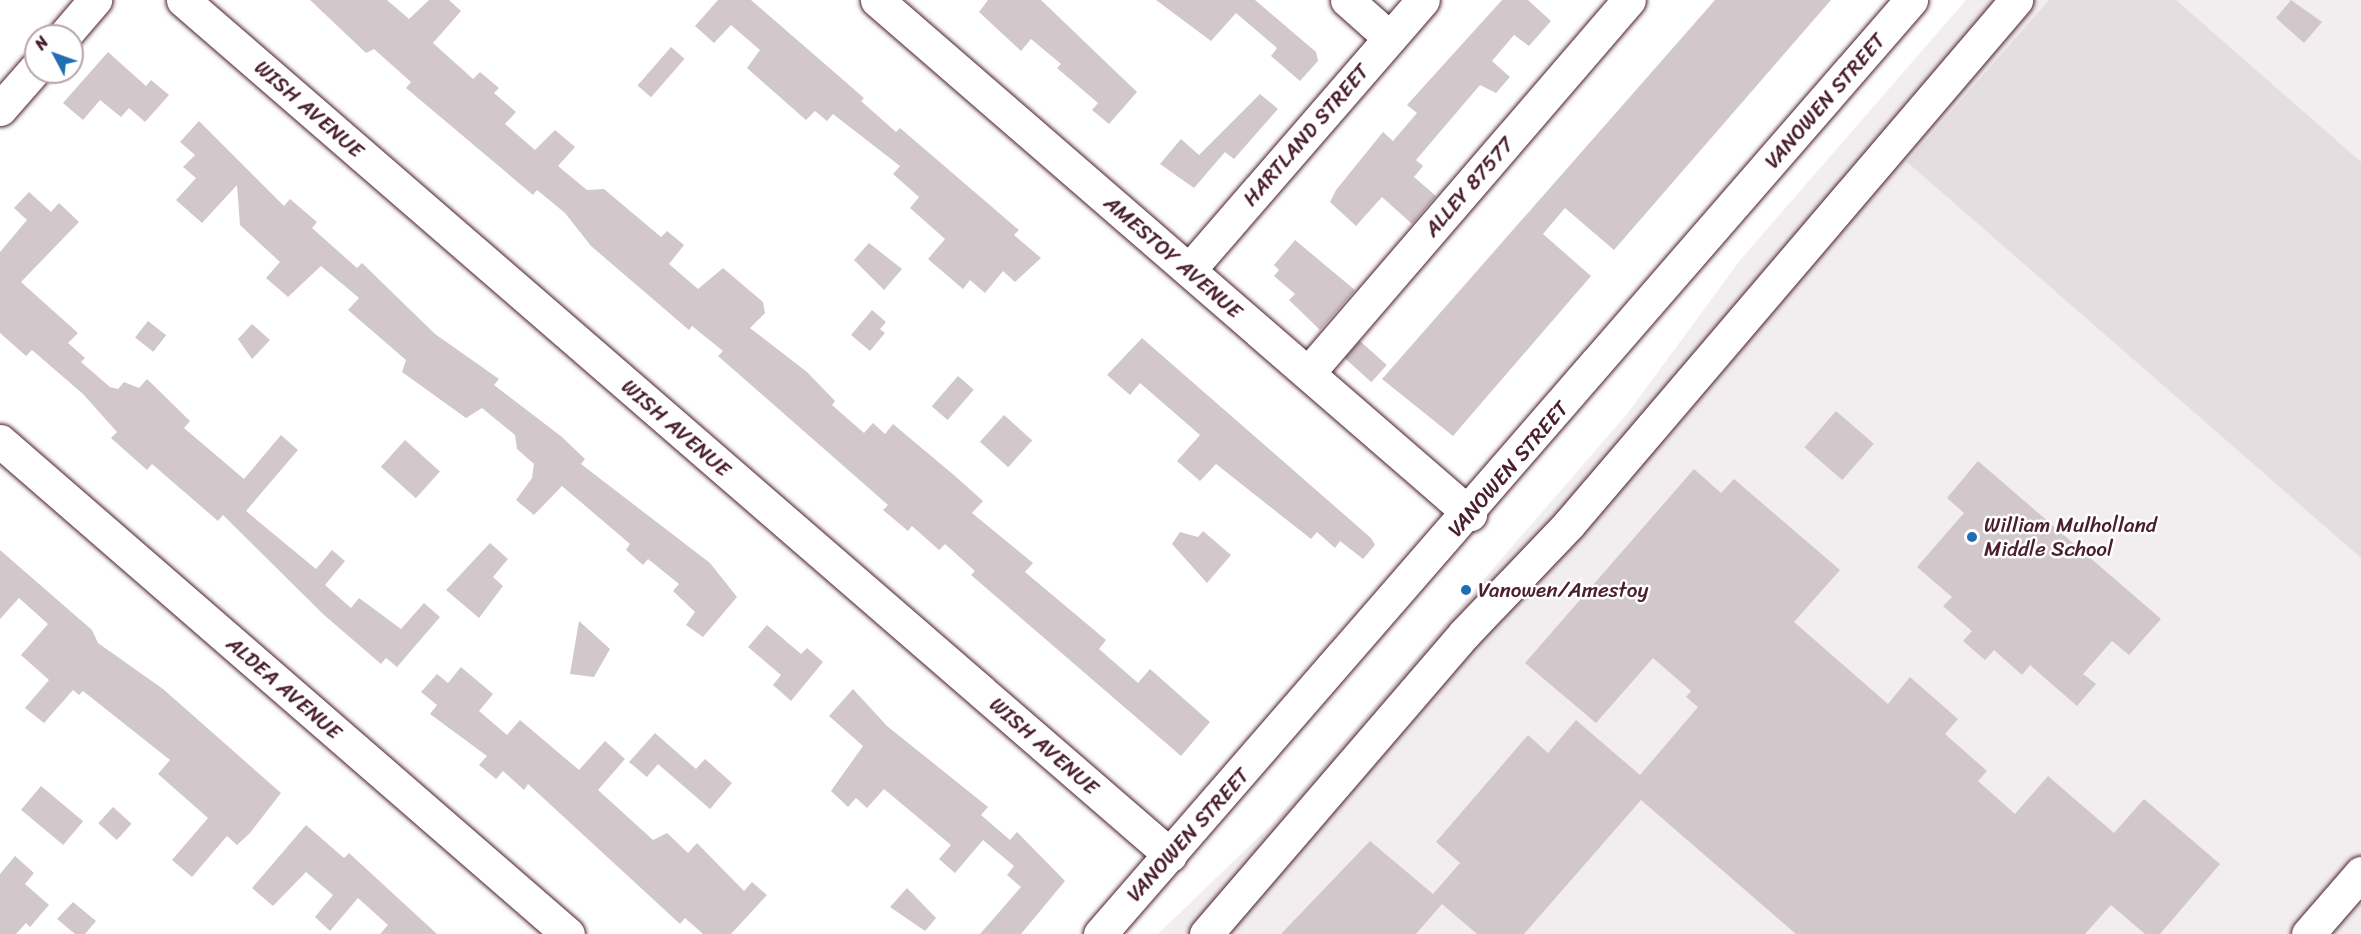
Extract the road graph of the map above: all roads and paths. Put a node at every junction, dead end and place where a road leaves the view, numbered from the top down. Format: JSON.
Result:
{"nodes":[{"id":1,"x":95,"y":0,"type":"edge"},
{"id":2,"x":183,"y":0,"type":"edge"},
{"id":3,"x":877,"y":0,"type":"edge"},
{"id":4,"x":1347,"y":0,"type":"edge"},
{"id":5,"x":1423,"y":0,"type":"edge"},
{"id":6,"x":1629,"y":0,"type":"edge"},
{"id":7,"x":1910,"y":0,"type":"edge"},
{"id":8,"x":2016,"y":0,"type":"edge"},
{"id":9,"x":74,"y":24,"type":"edge"},
{"id":10,"x":1390,"y":38,"type":"junction"},
{"id":11,"x":24,"y":82,"type":"edge"},
{"id":12,"x":0,"y":110,"type":"edge"},
{"id":13,"x":1189,"y":270,"type":"junction"},
{"id":14,"x":1308,"y":373,"type":"junction"},
{"id":15,"x":0,"y":441,"type":"edge"},
{"id":16,"x":1470,"y":513,"type":"junction"},
{"id":17,"x":1170,"y":855,"type":"junction"},
{"id":18,"x":2356,"y":889,"type":"edge"},
{"id":19,"x":2314,"y":927,"type":"edge"},
{"id":20,"x":1218,"y":930,"type":"edge"},
{"id":21,"x":568,"y":934,"type":"edge"},
{"id":22,"x":1101,"y":934,"type":"edge"}],
"edges":[{"from":1,"to":9,"type":"street"},
{"from":2,"to":17,"type":"street","name":"WISH AVENUE"},
{"from":3,"to":13,"type":"street","name":"AMESTOY AVENUE"},
{"from":4,"to":10,"type":"street"},
{"from":5,"to":10,"type":"street","name":"HARTLAND STREET"},
{"from":6,"to":14,"type":"street","name":"ALLEY 87577"},
{"from":7,"to":16,"type":"street","name":"VANOWEN STREET"},
{"from":8,"to":20,"type":"street"},
{"from":10,"to":13,"type":"street","name":"HARTLAND STREET"},
{"from":11,"to":12,"type":"street"},
{"from":13,"to":14,"type":"street","name":"AMESTOY AVENUE"},
{"from":14,"to":16,"type":"street","name":"AMESTOY AVENUE"},
{"from":15,"to":21,"type":"street","name":"ALDEA AVENUE"},
{"from":16,"to":17,"type":"street","name":"VANOWEN STREET"},
{"from":17,"to":22,"type":"street","name":"VANOWEN STREET"},
{"from":18,"to":19,"type":"street"}]}
